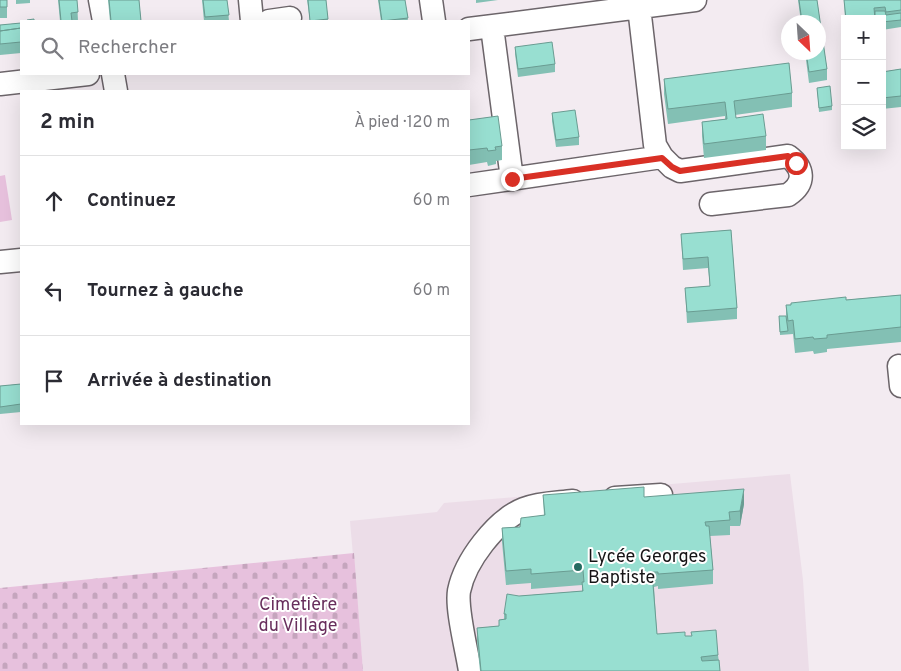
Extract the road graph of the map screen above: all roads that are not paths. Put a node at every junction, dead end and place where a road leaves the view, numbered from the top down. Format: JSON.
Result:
{"nodes":[{"id":1,"x":100,"y":0,"type":"edge"},
{"id":2,"x":250,"y":0,"type":"edge"},
{"id":3,"x":431,"y":0,"type":"edge"},
{"id":4,"x":690,"y":0,"type":"edge"},
{"id":5,"x":695,"y":0,"type":"edge"},
{"id":6,"x":616,"y":5,"type":"edge"},
{"id":7,"x":639,"y":7,"type":"junction"},
{"id":8,"x":104,"y":20,"type":"edge"},
{"id":9,"x":252,"y":20,"type":"edge"},
{"id":10,"x":434,"y":20,"type":"edge"},
{"id":11,"x":492,"y":27,"type":"junction"},
{"id":12,"x":470,"y":29,"type":"edge"},
{"id":13,"x":79,"y":75,"type":"edge"},
{"id":14,"x":113,"y":75,"type":"edge"},
{"id":15,"x":0,"y":84,"type":"edge"},
{"id":16,"x":116,"y":90,"type":"edge"},
{"id":17,"x":662,"y":158,"type":"junction"},
{"id":18,"x":512,"y":179,"type":"junction"},
{"id":19,"x":470,"y":185,"type":"edge"},
{"id":20,"x":711,"y":204,"type":"dead end"},
{"id":21,"x":20,"y":260,"type":"edge"},
{"id":22,"x":0,"y":262,"type":"edge"},
{"id":23,"x":661,"y":496,"type":"edge"},
{"id":24,"x":470,"y":671,"type":"edge"}],
"edges":[{"from":1,"to":8,"type":"lane"},
{"from":2,"to":9,"type":"lane"},
{"from":3,"to":10,"type":"lane"},
{"from":4,"to":5,"type":"lane"},
{"from":4,"to":7,"type":"lane"},
{"from":6,"to":7,"type":"lane"},
{"from":6,"to":11,"type":"lane"},
{"from":7,"to":17,"type":"lane"},
{"from":11,"to":12,"type":"lane"},
{"from":11,"to":18,"type":"lane"},
{"from":13,"to":15,"type":"lane"},
{"from":14,"to":16,"type":"lane"},
{"from":17,"to":18,"type":"lane"},
{"from":17,"to":20,"type":"lane"},
{"from":18,"to":19,"type":"lane"},
{"from":21,"to":22,"type":"lane"},
{"from":23,"to":24,"type":"lane"}]}
